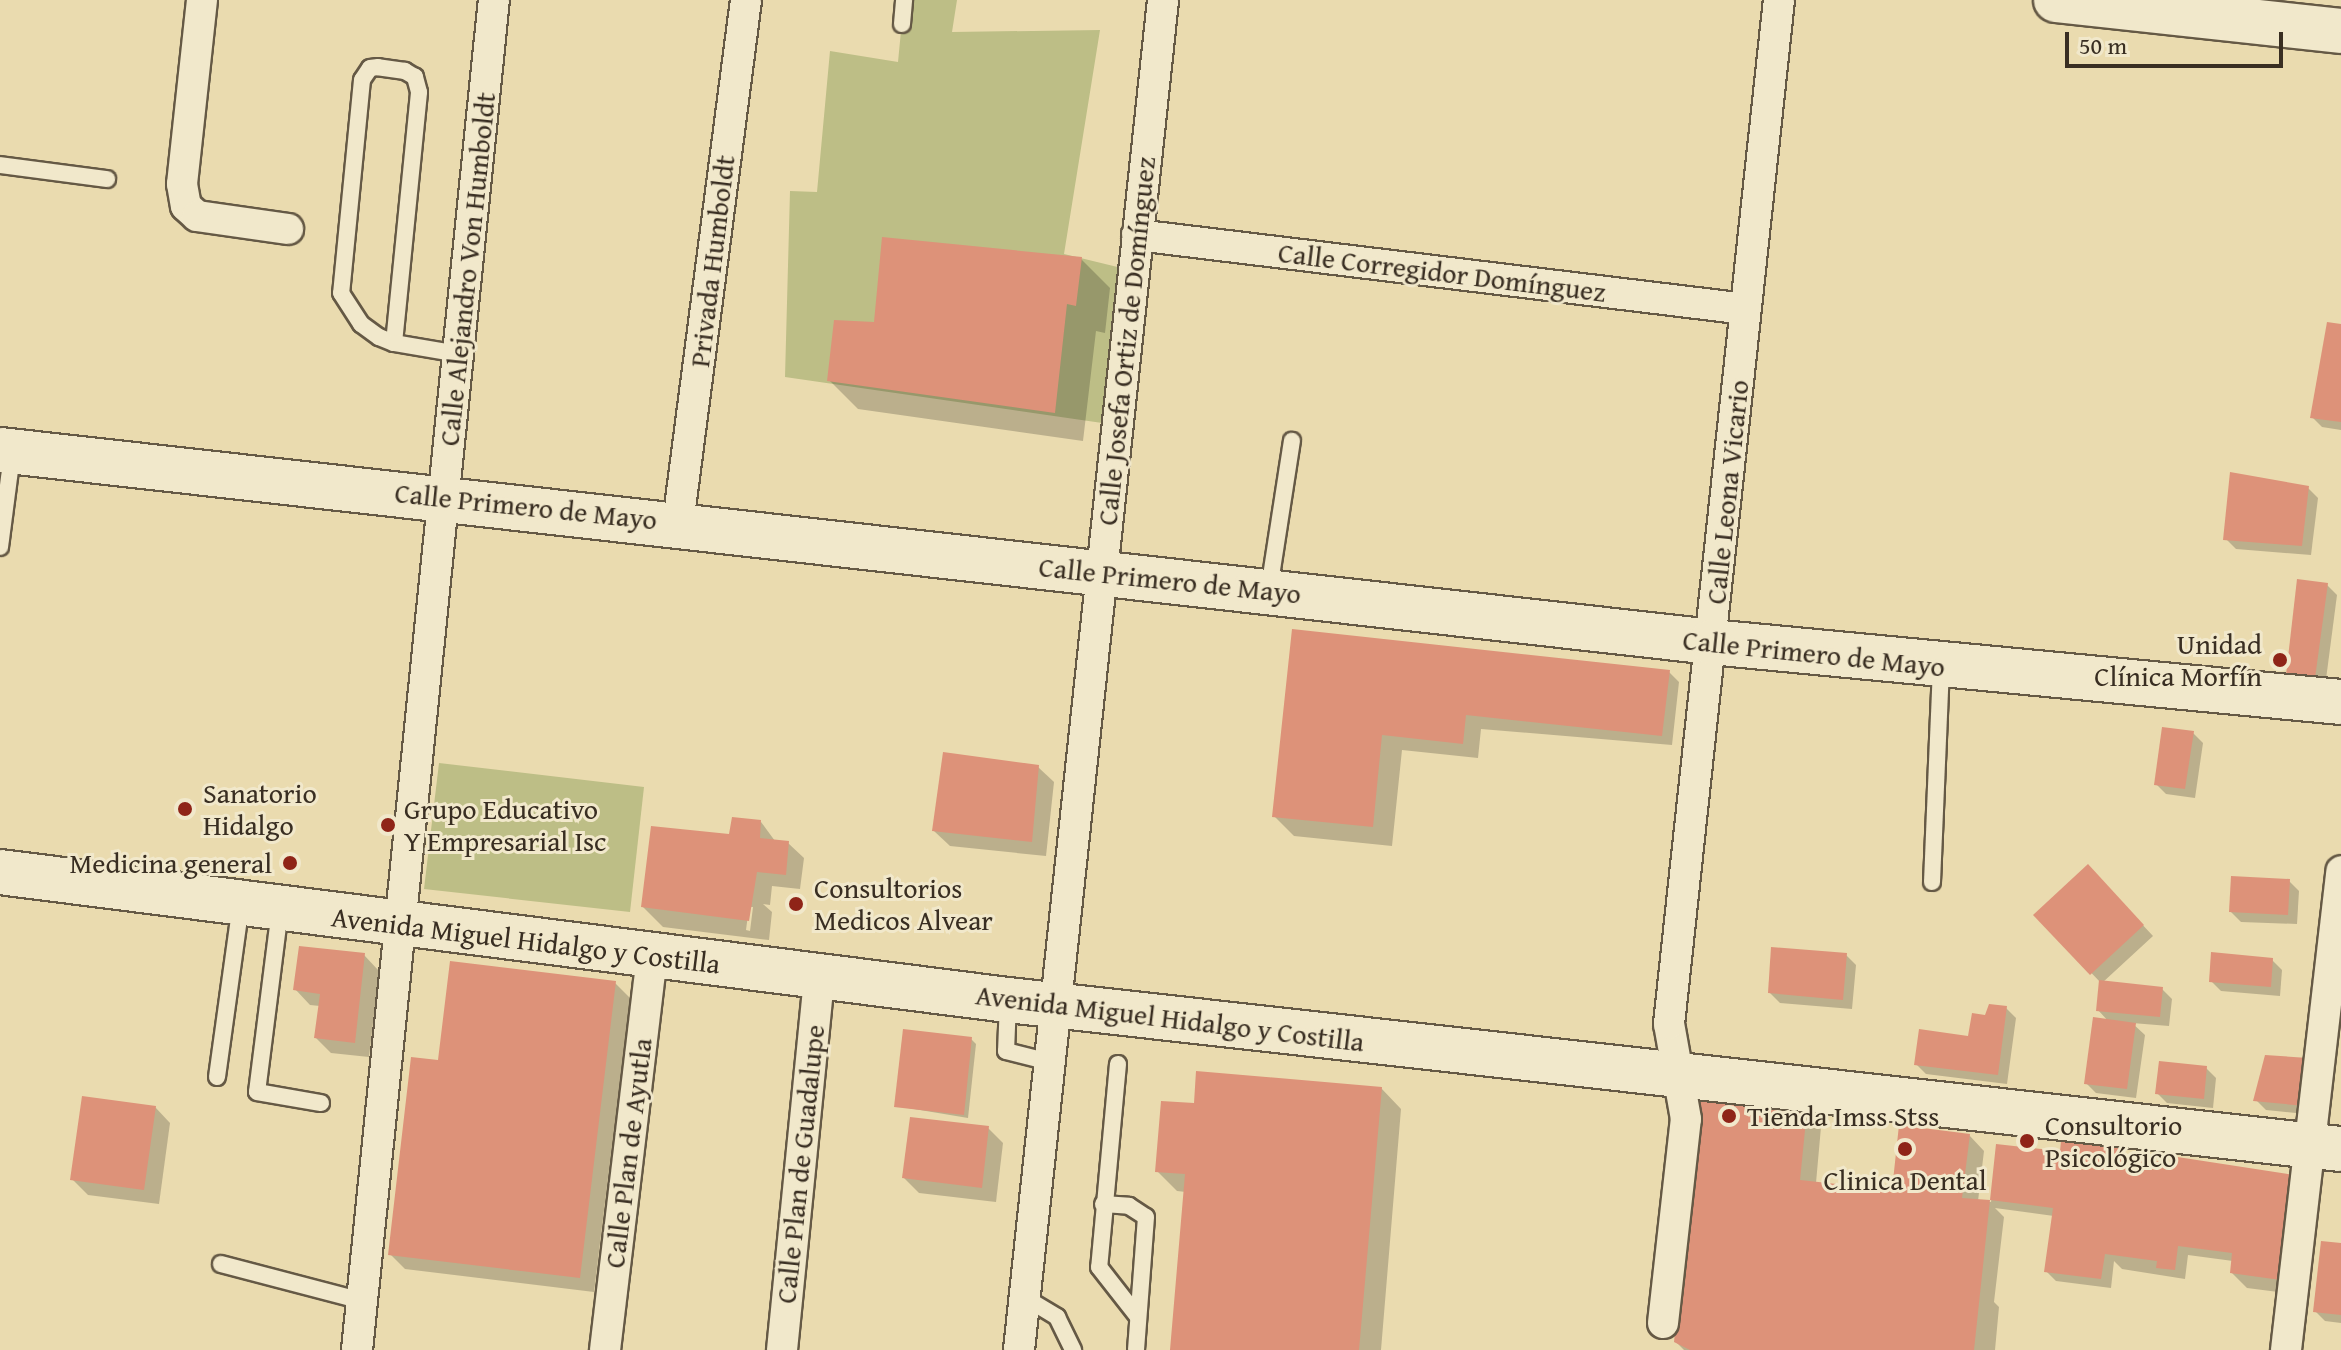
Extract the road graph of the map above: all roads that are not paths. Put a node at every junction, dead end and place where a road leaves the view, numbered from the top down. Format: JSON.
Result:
{"nodes":[{"id":1,"x":202,"y":0,"type":"edge"},
{"id":2,"x":494,"y":0,"type":"edge"},
{"id":3,"x":746,"y":0,"type":"edge"},
{"id":4,"x":904,"y":0,"type":"edge"},
{"id":5,"x":1163,"y":0,"type":"edge"},
{"id":6,"x":1779,"y":0,"type":"edge"},
{"id":7,"x":2056,"y":0,"type":"edge"},
{"id":8,"x":902,"y":24,"type":"dead end"},
{"id":9,"x":2341,"y":31,"type":"edge"},
{"id":10,"x":0,"y":165,"type":"edge"},
{"id":11,"x":107,"y":179,"type":"dead end"},
{"id":12,"x":288,"y":229,"type":"dead end"},
{"id":13,"x":1137,"y":235,"type":"junction"},
{"id":14,"x":1746,"y":309,"type":"junction"},
{"id":15,"x":394,"y":343,"type":"junction"},
{"id":16,"x":459,"y":354,"type":"junction"},
{"id":17,"x":1292,"y":441,"type":"dead end"},
{"id":18,"x":6,"y":450,"type":"edge"},
{"id":19,"x":445,"y":497,"type":"junction"},
{"id":20,"x":678,"y":523,"type":"junction"},
{"id":21,"x":0,"y":547,"type":"edge"},
{"id":22,"x":1100,"y":572,"type":"junction"},
{"id":23,"x":1269,"y":591,"type":"junction"},
{"id":24,"x":1711,"y":642,"type":"junction"},
{"id":25,"x":1941,"y":666,"type":"junction"},
{"id":26,"x":2341,"y":702,"type":"edge"},
{"id":27,"x":2341,"y":871,"type":"edge"},
{"id":28,"x":0,"y":872,"type":"edge"},
{"id":29,"x":1932,"y":882,"type":"dead end"},
{"id":30,"x":260,"y":906,"type":"junction"},
{"id":31,"x":399,"y":924,"type":"junction"},
{"id":32,"x":652,"y":956,"type":"junction"},
{"id":33,"x":819,"y":977,"type":"junction"},
{"id":34,"x":1008,"y":1000,"type":"junction"},
{"id":35,"x":1052,"y":1005,"type":"junction"},
{"id":36,"x":1046,"y":1061,"type":"junction"},
{"id":37,"x":1118,"y":1064,"type":"dead end"},
{"id":38,"x":217,"y":1077,"type":"dead end"},
{"id":39,"x":1682,"y":1078,"type":"junction"},
{"id":40,"x":321,"y":1103,"type":"dead end"},
{"id":41,"x":2325,"y":1148,"type":"edge"},
{"id":42,"x":1103,"y":1204,"type":"junction"},
{"id":43,"x":221,"y":1264,"type":"dead end"},
{"id":44,"x":1024,"y":1297,"type":"junction"},
{"id":45,"x":362,"y":1301,"type":"junction"},
{"id":46,"x":1138,"y":1317,"type":"junction"},
{"id":47,"x":1663,"y":1323,"type":"dead end"},
{"id":48,"x":357,"y":1350,"type":"edge"},
{"id":49,"x":605,"y":1350,"type":"edge"},
{"id":50,"x":782,"y":1350,"type":"edge"},
{"id":51,"x":1019,"y":1350,"type":"edge"},
{"id":52,"x":1073,"y":1350,"type":"edge"},
{"id":53,"x":1136,"y":1350,"type":"edge"},
{"id":54,"x":2286,"y":1350,"type":"edge"}],
"edges":[{"from":1,"to":12,"type":"street"},
{"from":2,"to":16,"type":"street","name":"Calle Alejandro Von Humboldt"},
{"from":3,"to":20,"type":"street","name":"Privada Humboldt"},
{"from":4,"to":8,"type":"lane"},
{"from":5,"to":13,"type":"street","name":"Calle Josefa Ortiz de Domínguez"},
{"from":6,"to":14,"type":"street","name":"Calle Leona Vicario"},
{"from":7,"to":9,"type":"main road"},
{"from":10,"to":11,"type":"lane"},
{"from":13,"to":14,"type":"street","name":"Calle Corregidor Domínguez"},
{"from":13,"to":22,"type":"street","name":"Calle Josefa Ortiz de Domínguez"},
{"from":14,"to":24,"type":"street","name":"Calle Leona Vicario"},
{"from":15,"to":15,"type":"lane"},
{"from":15,"to":16,"type":"lane"},
{"from":16,"to":19,"type":"street","name":"Calle Alejandro Von Humboldt"},
{"from":17,"to":23,"type":"lane"},
{"from":18,"to":19,"type":"main road","name":"Calle Primero de Mayo"},
{"from":18,"to":21,"type":"lane"},
{"from":19,"to":20,"type":"main road","name":"Calle Primero de Mayo"},
{"from":19,"to":31,"type":"street","name":"Calle Alejandro Von Humboldt"},
{"from":20,"to":22,"type":"main road","name":"Calle Primero de Mayo"},
{"from":22,"to":23,"type":"main road","name":"Calle Primero de Mayo"},
{"from":22,"to":35,"type":"street","name":"Calle Josefa Ortiz de Domínguez"},
{"from":23,"to":24,"type":"main road","name":"Calle Primero de Mayo"},
{"from":24,"to":25,"type":"main road","name":"Calle Primero de Mayo"},
{"from":24,"to":39,"type":"street","name":"Calle Leona Vicario"},
{"from":25,"to":26,"type":"main road","name":"Calle Primero de Mayo"},
{"from":25,"to":29,"type":"lane"},
{"from":27,"to":41,"type":"street"},
{"from":28,"to":30,"type":"main road","name":"Avenida Miguel Hidalgo y Costilla"},
{"from":30,"to":31,"type":"main road","name":"Avenida Miguel Hidalgo y Costilla"},
{"from":30,"to":38,"type":"lane"},
{"from":30,"to":40,"type":"lane"},
{"from":31,"to":32,"type":"main road","name":"Avenida Miguel Hidalgo y Costilla"},
{"from":31,"to":45,"type":"street","name":"Calle Alejandro Von Humboldt"},
{"from":32,"to":33,"type":"main road","name":"Avenida Miguel Hidalgo y Costilla"},
{"from":32,"to":49,"type":"street","name":"Calle Plan de Ayutla"},
{"from":33,"to":34,"type":"main road","name":"Avenida Miguel Hidalgo y Costilla"},
{"from":33,"to":50,"type":"street","name":"Calle Plan de Guadalupe"},
{"from":34,"to":35,"type":"main road","name":"Avenida Miguel Hidalgo y Costilla"},
{"from":34,"to":36,"type":"lane"},
{"from":35,"to":36,"type":"street","name":"Calle Josefa Ortiz de Domínguez"},
{"from":35,"to":39,"type":"main road","name":"Avenida Miguel Hidalgo y Costilla"},
{"from":36,"to":44,"type":"street","name":"Calle Josefa Ortiz de Domínguez"},
{"from":37,"to":42,"type":"lane"},
{"from":39,"to":41,"type":"main road","name":"Avenida Miguel Hidalgo y Costilla"},
{"from":39,"to":47,"type":"street","name":"Calle Leona Vicario"},
{"from":41,"to":54,"type":"street"},
{"from":42,"to":46,"type":"lane"},
{"from":42,"to":46,"type":"lane"},
{"from":43,"to":45,"type":"lane"},
{"from":44,"to":51,"type":"street","name":"Calle Josefa Ortiz de Domínguez"},
{"from":44,"to":52,"type":"lane"},
{"from":45,"to":48,"type":"street","name":"Calle Alejandro Von Humboldt"},
{"from":46,"to":53,"type":"lane"}]}
